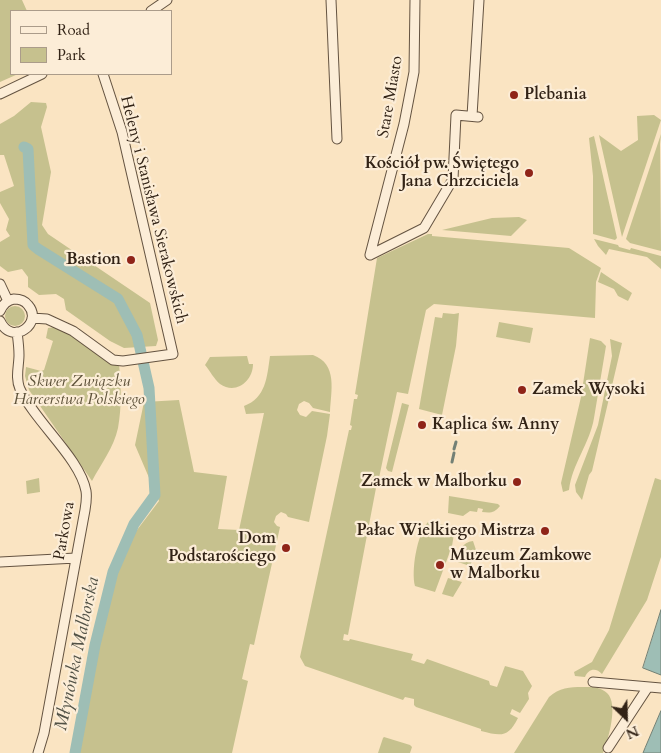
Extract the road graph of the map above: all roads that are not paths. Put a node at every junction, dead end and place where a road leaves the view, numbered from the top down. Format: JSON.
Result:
{"nodes":[{"id":1,"x":167,"y":0,"type":"edge"},
{"id":2,"x":331,"y":0,"type":"edge"},
{"id":3,"x":415,"y":0,"type":"edge"},
{"id":4,"x":478,"y":0,"type":"edge"},
{"id":5,"x":152,"y":10,"type":"edge"},
{"id":6,"x":40,"y":75,"type":"edge"},
{"id":7,"x":103,"y":75,"type":"edge"},
{"id":8,"x":0,"y":94,"type":"edge"},
{"id":9,"x":337,"y":139,"type":"dead end"},
{"id":10,"x":0,"y":284,"type":"edge"},
{"id":11,"x":8,"y":301,"type":"junction"},
{"id":12,"x":0,"y":311,"type":"edge"},
{"id":13,"x":32,"y":318,"type":"junction"},
{"id":14,"x":0,"y":321,"type":"edge"},
{"id":15,"x":16,"y":332,"type":"junction"},
{"id":16,"x":76,"y":558,"type":"junction"},
{"id":17,"x":0,"y":562,"type":"edge"},
{"id":18,"x":593,"y":682,"type":"dead end"},
{"id":19,"x":648,"y":686,"type":"junction"},
{"id":20,"x":661,"y":688,"type":"edge"},
{"id":21,"x":608,"y":748,"type":"dead end"},
{"id":22,"x":38,"y":753,"type":"edge"}],
"edges":[{"from":1,"to":5,"type":"street"},
{"from":2,"to":9,"type":"street"},
{"from":3,"to":4,"type":"street","name":"Stare Miasto"},
{"from":6,"to":8,"type":"street"},
{"from":7,"to":13,"type":"street","name":"Heleny i Stanisława Sierakowskich"},
{"from":10,"to":11,"type":"street"},
{"from":11,"to":12,"type":"street"},
{"from":11,"to":13,"type":"street"},
{"from":13,"to":15,"type":"street"},
{"from":14,"to":15,"type":"street"},
{"from":15,"to":16,"type":"street","name":"Parkowa"},
{"from":16,"to":17,"type":"street"},
{"from":16,"to":22,"type":"street","name":"Parkowa"},
{"from":18,"to":19,"type":"street"},
{"from":19,"to":20,"type":"street"},
{"from":19,"to":21,"type":"street"}]}
